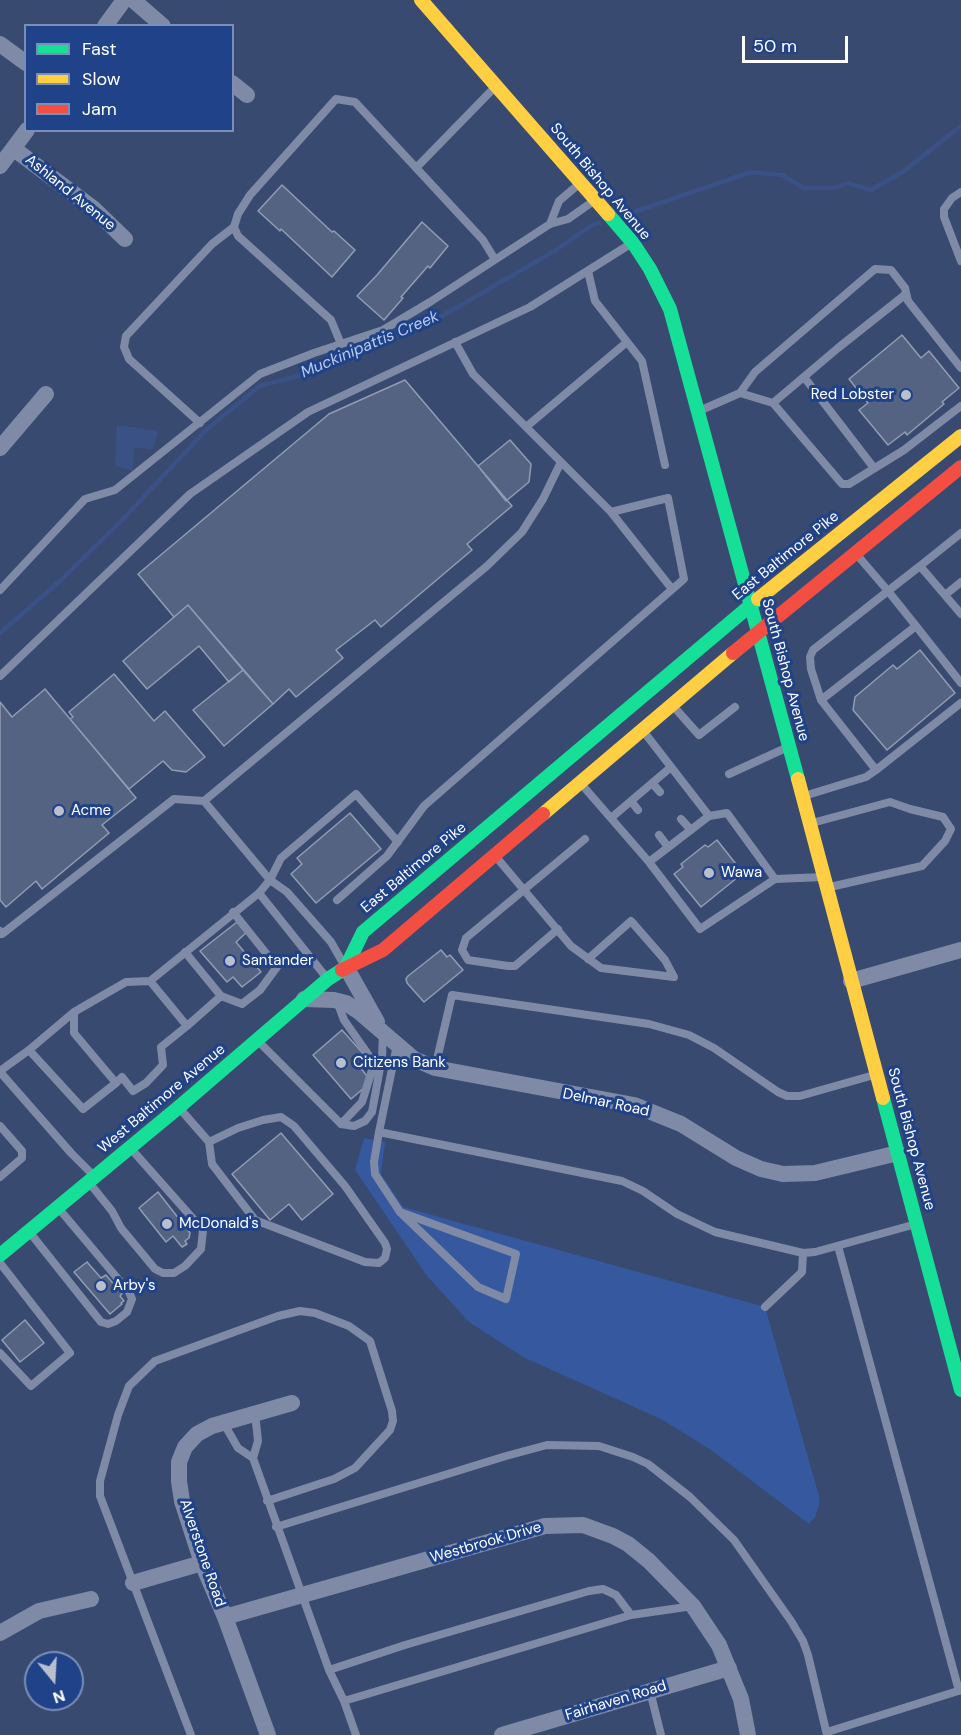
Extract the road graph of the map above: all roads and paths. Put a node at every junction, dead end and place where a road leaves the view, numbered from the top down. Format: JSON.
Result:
{"nodes":[{"id":1,"x":124,"y":0,"type":"edge"},
{"id":2,"x":133,"y":0,"type":"edge"},
{"id":3,"x":421,"y":0,"type":"edge"},
{"id":4,"x":106,"y":24,"type":"edge"},
{"id":5,"x":161,"y":24,"type":"edge"},
{"id":6,"x":0,"y":44,"type":"edge"},
{"id":7,"x":24,"y":62,"type":"edge"},
{"id":8,"x":234,"y":85,"type":"edge"},
{"id":9,"x":497,"y":86,"type":"junction"},
{"id":10,"x":247,"y":95,"type":"dead end"},
{"id":11,"x":26,"y":132,"type":"edge"},
{"id":12,"x":14,"y":149,"type":"junction"},
{"id":13,"x":0,"y":166,"type":"edge"},
{"id":14,"x":417,"y":168,"type":"junction"},
{"id":15,"x":580,"y":182,"type":"junction"},
{"id":16,"x":961,"y":192,"type":"edge"},
{"id":17,"x":595,"y":200,"type":"junction"},
{"id":18,"x":550,"y":224,"type":"junction"},
{"id":19,"x":234,"y":227,"type":"junction"},
{"id":20,"x":125,"y":239,"type":"dead end"},
{"id":21,"x":958,"y":242,"type":"edge"},
{"id":22,"x":633,"y":243,"type":"junction"},
{"id":23,"x":494,"y":258,"type":"junction"},
{"id":24,"x":961,"y":261,"type":"edge"},
{"id":25,"x":588,"y":271,"type":"junction"},
{"id":26,"x":906,"y":294,"type":"junction"},
{"id":27,"x":455,"y":342,"type":"junction"},
{"id":28,"x":627,"y":342,"type":"junction"},
{"id":29,"x":341,"y":344,"type":"junction"},
{"id":30,"x":961,"y":368,"type":"edge"},
{"id":31,"x":804,"y":377,"type":"junction"},
{"id":32,"x":740,"y":393,"type":"junction"},
{"id":33,"x":46,"y":394,"type":"dead end"},
{"id":34,"x":773,"y":403,"type":"junction"},
{"id":35,"x":961,"y":406,"type":"edge"},
{"id":36,"x":699,"y":411,"type":"junction"},
{"id":37,"x":200,"y":423,"type":"junction"},
{"id":38,"x":526,"y":427,"type":"junction"},
{"id":39,"x":961,"y":436,"type":"edge"},
{"id":40,"x":0,"y":448,"type":"edge"},
{"id":41,"x":561,"y":462,"type":"junction"},
{"id":42,"x":665,"y":465,"type":"dead end"},
{"id":43,"x":961,"y":467,"type":"edge"},
{"id":44,"x":874,"y":468,"type":"junction"},
{"id":45,"x":611,"y":512,"type":"junction"},
{"id":46,"x":961,"y":533,"type":"edge"},
{"id":47,"x":856,"y":554,"type":"junction"},
{"id":48,"x":920,"y":566,"type":"junction"},
{"id":49,"x":961,"y":582,"type":"edge"},
{"id":50,"x":672,"y":589,"type":"junction"},
{"id":51,"x":0,"y":590,"type":"edge"},
{"id":52,"x":888,"y":591,"type":"junction"},
{"id":53,"x":945,"y":595,"type":"junction"},
{"id":54,"x":751,"y":605,"type":"junction"},
{"id":55,"x":961,"y":614,"type":"edge"},
{"id":56,"x":916,"y":626,"type":"junction"},
{"id":57,"x":759,"y":631,"type":"junction"},
{"id":58,"x":0,"y":676,"type":"edge"},
{"id":59,"x":961,"y":683,"type":"edge"},
{"id":60,"x":821,"y":700,"type":"junction"},
{"id":61,"x":961,"y":703,"type":"edge"},
{"id":62,"x":672,"y":704,"type":"junction"},
{"id":63,"x":735,"y":707,"type":"dead end"},
{"id":64,"x":643,"y":730,"type":"junction"},
{"id":65,"x":789,"y":746,"type":"junction"},
{"id":66,"x":671,"y":766,"type":"junction"},
{"id":67,"x":876,"y":770,"type":"junction"},
{"id":68,"x":729,"y":774,"type":"dead end"},
{"id":69,"x":580,"y":782,"type":"junction"},
{"id":70,"x":652,"y":783,"type":"junction"},
{"id":71,"x":660,"y":792,"type":"dead end"},
{"id":72,"x":802,"y":796,"type":"junction"},
{"id":73,"x":204,"y":801,"type":"junction"},
{"id":74,"x":631,"y":801,"type":"junction"},
{"id":75,"x":638,"y":810,"type":"dead end"},
{"id":76,"x":507,"y":811,"type":"junction"},
{"id":77,"x":709,"y":816,"type":"junction"},
{"id":78,"x":611,"y":818,"type":"junction"},
{"id":79,"x":681,"y":819,"type":"dead end"},
{"id":80,"x":810,"y":823,"type":"junction"},
{"id":81,"x":691,"y":830,"type":"junction"},
{"id":82,"x":524,"y":831,"type":"junction"},
{"id":83,"x":658,"y":835,"type":"dead end"},
{"id":84,"x":585,"y":839,"type":"dead end"},
{"id":85,"x":398,"y":842,"type":"junction"},
{"id":86,"x":668,"y":847,"type":"junction"},
{"id":87,"x":495,"y":855,"type":"junction"},
{"id":88,"x":649,"y":862,"type":"junction"},
{"id":89,"x":270,"y":879,"type":"junction"},
{"id":90,"x":775,"y":879,"type":"junction"},
{"id":91,"x":825,"y":883,"type":"junction"},
{"id":92,"x":524,"y":890,"type":"junction"},
{"id":93,"x":259,"y":893,"type":"junction"},
{"id":94,"x":337,"y":900,"type":"dead end"},
{"id":95,"x":233,"y":912,"type":"junction"},
{"id":96,"x":558,"y":929,"type":"junction"},
{"id":97,"x":1,"y":934,"type":"edge"},
{"id":98,"x":961,"y":951,"type":"edge"},
{"id":99,"x":185,"y":952,"type":"junction"},
{"id":100,"x":588,"y":958,"type":"junction"},
{"id":101,"x":346,"y":967,"type":"junction"},
{"id":102,"x":328,"y":979,"type":"junction"},
{"id":103,"x":150,"y":981,"type":"junction"},
{"id":104,"x":851,"y":981,"type":"junction"},
{"id":105,"x":221,"y":996,"type":"junction"},
{"id":106,"x":304,"y":999,"type":"junction"},
{"id":107,"x":337,"y":1001,"type":"junction"},
{"id":108,"x":74,"y":1012,"type":"junction"},
{"id":109,"x":187,"y":1026,"type":"junction"},
{"id":110,"x":383,"y":1033,"type":"junction"},
{"id":111,"x":258,"y":1040,"type":"junction"},
{"id":112,"x":397,"y":1045,"type":"junction"},
{"id":113,"x":29,"y":1050,"type":"junction"},
{"id":114,"x":435,"y":1068,"type":"junction"},
{"id":115,"x":0,"y":1072,"type":"edge"},
{"id":116,"x":877,"y":1075,"type":"junction"},
{"id":117,"x":116,"y":1083,"type":"junction"},
{"id":118,"x":179,"y":1107,"type":"junction"},
{"id":119,"x":341,"y":1124,"type":"junction"},
{"id":120,"x":0,"y":1126,"type":"edge"},
{"id":121,"x":380,"y":1132,"type":"junction"},
{"id":122,"x":209,"y":1142,"type":"junction"},
{"id":123,"x":130,"y":1148,"type":"junction"},
{"id":124,"x":898,"y":1153,"type":"junction"},
{"id":125,"x":0,"y":1177,"type":"edge"},
{"id":126,"x":92,"y":1179,"type":"junction"},
{"id":127,"x":58,"y":1208,"type":"junction"},
{"id":128,"x":400,"y":1212,"type":"junction"},
{"id":129,"x":917,"y":1224,"type":"junction"},
{"id":130,"x":29,"y":1231,"type":"junction"},
{"id":131,"x":838,"y":1246,"type":"junction"},
{"id":132,"x":803,"y":1253,"type":"junction"},
{"id":133,"x":0,"y":1255,"type":"edge"},
{"id":134,"x":0,"y":1263,"type":"edge"},
{"id":135,"x":765,"y":1307,"type":"dead end"},
{"id":136,"x":955,"y":1343,"type":"edge"},
{"id":137,"x":0,"y":1353,"type":"edge"},
{"id":138,"x":961,"y":1390,"type":"edge"},
{"id":139,"x":292,"y":1403,"type":"dead end"},
{"id":140,"x":255,"y":1413,"type":"junction"},
{"id":141,"x":223,"y":1422,"type":"junction"},
{"id":142,"x":253,"y":1458,"type":"junction"},
{"id":143,"x":267,"y":1501,"type":"junction"},
{"id":144,"x":276,"y":1527,"type":"junction"},
{"id":145,"x":202,"y":1563,"type":"junction"},
{"id":146,"x":133,"y":1583,"type":"junction"},
{"id":147,"x":303,"y":1595,"type":"junction"},
{"id":148,"x":91,"y":1599,"type":"dead end"},
{"id":149,"x":693,"y":1606,"type":"junction"},
{"id":150,"x":631,"y":1615,"type":"junction"},
{"id":151,"x":225,"y":1617,"type":"junction"},
{"id":152,"x":0,"y":1633,"type":"edge"},
{"id":153,"x":729,"y":1668,"type":"junction"},
{"id":154,"x":329,"y":1670,"type":"junction"},
{"id":155,"x":650,"y":1691,"type":"junction"},
{"id":156,"x":960,"y":1691,"type":"edge"},
{"id":157,"x":344,"y":1701,"type":"junction"},
{"id":158,"x":827,"y":1733,"type":"edge"},
{"id":159,"x":191,"y":1735,"type":"edge"},
{"id":160,"x":268,"y":1735,"type":"edge"},
{"id":161,"x":356,"y":1735,"type":"edge"},
{"id":162,"x":502,"y":1735,"type":"edge"},
{"id":163,"x":661,"y":1735,"type":"edge"},
{"id":164,"x":748,"y":1735,"type":"edge"}],
"edges":[{"from":1,"to":4,"type":"street"},
{"from":2,"to":5,"type":"street"},
{"from":3,"to":9,"type":"main road","name":"South Bishop Avenue"},
{"from":6,"to":7,"type":"street"},
{"from":8,"to":10,"type":"street"},
{"from":9,"to":14,"type":"lane"},
{"from":9,"to":15,"type":"main road","name":"South Bishop Avenue"},
{"from":11,"to":12,"type":"street"},
{"from":12,"to":13,"type":"street"},
{"from":12,"to":20,"type":"street","name":"Ashland Avenue"},
{"from":14,"to":19,"type":"lane"},
{"from":14,"to":23,"type":"lane"},
{"from":15,"to":17,"type":"main road","name":"South Bishop Avenue"},
{"from":15,"to":18,"type":"lane"},
{"from":16,"to":21,"type":"lane"},
{"from":17,"to":18,"type":"lane"},
{"from":17,"to":22,"type":"main road","name":"South Bishop Avenue"},
{"from":18,"to":23,"type":"lane"},
{"from":19,"to":29,"type":"lane"},
{"from":19,"to":37,"type":"lane"},
{"from":21,"to":24,"type":"lane"},
{"from":22,"to":25,"type":"lane"},
{"from":22,"to":36,"type":"main road","name":"South Bishop Avenue"},
{"from":23,"to":29,"type":"lane"},
{"from":25,"to":27,"type":"lane"},
{"from":25,"to":28,"type":"lane"},
{"from":26,"to":30,"type":"lane"},
{"from":26,"to":31,"type":"lane"},
{"from":26,"to":32,"type":"lane"},
{"from":27,"to":38,"type":"lane"},
{"from":27,"to":58,"type":"lane"},
{"from":28,"to":38,"type":"lane"},
{"from":28,"to":42,"type":"lane"},
{"from":29,"to":37,"type":"lane"},
{"from":31,"to":34,"type":"lane"},
{"from":31,"to":44,"type":"lane"},
{"from":32,"to":34,"type":"lane"},
{"from":32,"to":36,"type":"lane"},
{"from":33,"to":40,"type":"street"},
{"from":34,"to":44,"type":"lane"},
{"from":35,"to":44,"type":"lane"},
{"from":36,"to":54,"type":"main road","name":"South Bishop Avenue"},
{"from":37,"to":51,"type":"lane"},
{"from":38,"to":41,"type":"lane"},
{"from":39,"to":54,"type":"main road","name":"East Baltimore Pike"},
{"from":41,"to":45,"type":"lane"},
{"from":41,"to":73,"type":"lane"},
{"from":43,"to":47,"type":"main road"},
{"from":45,"to":50,"type":"lane"},
{"from":45,"to":50,"type":"lane"},
{"from":46,"to":48,"type":"lane"},
{"from":47,"to":52,"type":"lane"},
{"from":47,"to":57,"type":"main road"},
{"from":48,"to":52,"type":"lane"},
{"from":48,"to":53,"type":"lane"},
{"from":49,"to":53,"type":"lane"},
{"from":50,"to":85,"type":"lane"},
{"from":52,"to":56,"type":"lane"},
{"from":52,"to":60,"type":"lane"},
{"from":53,"to":55,"type":"lane"},
{"from":54,"to":57,"type":"main road","name":"South Bishop Avenue"},
{"from":54,"to":76,"type":"main road","name":"East Baltimore Pike"},
{"from":56,"to":59,"type":"lane"},
{"from":56,"to":60,"type":"lane"},
{"from":57,"to":62,"type":"main road"},
{"from":57,"to":65,"type":"main road","name":"South Bishop Avenue"},
{"from":60,"to":67,"type":"lane"},
{"from":61,"to":67,"type":"lane"},
{"from":62,"to":63,"type":"lane"},
{"from":62,"to":64,"type":"main road"},
{"from":64,"to":66,"type":"lane"},
{"from":64,"to":69,"type":"main road"},
{"from":65,"to":68,"type":"lane"},
{"from":65,"to":72,"type":"main road","name":"South Bishop Avenue"},
{"from":66,"to":70,"type":"lane"},
{"from":66,"to":77,"type":"lane"},
{"from":67,"to":72,"type":"lane"},
{"from":69,"to":78,"type":"lane"},
{"from":69,"to":82,"type":"main road"},
{"from":70,"to":71,"type":"lane"},
{"from":70,"to":74,"type":"lane"},
{"from":72,"to":80,"type":"main road","name":"South Bishop Avenue"},
{"from":73,"to":89,"type":"lane"},
{"from":73,"to":97,"type":"lane"},
{"from":74,"to":75,"type":"lane"},
{"from":74,"to":78,"type":"lane"},
{"from":76,"to":82,"type":"main road"},
{"from":76,"to":101,"type":"main road","name":"East Baltimore Pike"},
{"from":77,"to":81,"type":"lane"},
{"from":77,"to":90,"type":"lane"},
{"from":78,"to":88,"type":"lane"},
{"from":79,"to":81,"type":"lane"},
{"from":80,"to":91,"type":"main road","name":"South Bishop Avenue"},
{"from":80,"to":91,"type":"lane"},
{"from":81,"to":86,"type":"lane"},
{"from":82,"to":87,"type":"main road"},
{"from":83,"to":86,"type":"lane"},
{"from":84,"to":92,"type":"lane"},
{"from":85,"to":89,"type":"lane"},
{"from":85,"to":94,"type":"lane"},
{"from":86,"to":88,"type":"lane"},
{"from":87,"to":92,"type":"lane"},
{"from":87,"to":101,"type":"main road"},
{"from":88,"to":90,"type":"lane"},
{"from":89,"to":93,"type":"lane"},
{"from":89,"to":101,"type":"lane"},
{"from":90,"to":91,"type":"lane"},
{"from":91,"to":104,"type":"main road","name":"South Bishop Avenue"},
{"from":92,"to":96,"type":"lane"},
{"from":92,"to":96,"type":"lane"},
{"from":93,"to":95,"type":"lane"},
{"from":93,"to":102,"type":"lane"},
{"from":95,"to":99,"type":"lane"},
{"from":95,"to":105,"type":"lane"},
{"from":96,"to":100,"type":"lane"},
{"from":98,"to":104,"type":"street"},
{"from":99,"to":103,"type":"lane"},
{"from":99,"to":105,"type":"lane"},
{"from":100,"to":100,"type":"lane"},
{"from":101,"to":102,"type":"main road","name":"West Baltimore Avenue"},
{"from":101,"to":110,"type":"street","name":"Delmar Road"},
{"from":102,"to":106,"type":"main road","name":"West Baltimore Avenue"},
{"from":103,"to":108,"type":"lane"},
{"from":103,"to":109,"type":"lane"},
{"from":104,"to":116,"type":"main road","name":"South Bishop Avenue"},
{"from":105,"to":109,"type":"lane"},
{"from":106,"to":107,"type":"street","name":"Delmar Road"},
{"from":106,"to":111,"type":"main road","name":"West Baltimore Avenue"},
{"from":107,"to":110,"type":"street","name":"Delmar Road"},
{"from":107,"to":119,"type":"lane"},
{"from":108,"to":113,"type":"lane"},
{"from":108,"to":117,"type":"lane"},
{"from":109,"to":117,"type":"lane"},
{"from":110,"to":112,"type":"street","name":"Delmar Road"},
{"from":110,"to":119,"type":"lane"},
{"from":111,"to":118,"type":"main road","name":"West Baltimore Avenue"},
{"from":111,"to":119,"type":"lane"},
{"from":112,"to":114,"type":"street","name":"Delmar Road"},
{"from":112,"to":121,"type":"lane"},
{"from":113,"to":115,"type":"lane"},
{"from":113,"to":117,"type":"lane"},
{"from":114,"to":116,"type":"lane"},
{"from":114,"to":124,"type":"street","name":"Delmar Road"},
{"from":115,"to":126,"type":"lane"},
{"from":116,"to":124,"type":"main road","name":"South Bishop Avenue"},
{"from":118,"to":122,"type":"lane"},
{"from":118,"to":123,"type":"main road","name":"West Baltimore Avenue"},
{"from":120,"to":125,"type":"lane"},
{"from":121,"to":128,"type":"lane"},
{"from":121,"to":132,"type":"lane"},
{"from":122,"to":122,"type":"lane"},
{"from":123,"to":126,"type":"main road","name":"West Baltimore Avenue"},
{"from":123,"to":126,"type":"lane"},
{"from":124,"to":129,"type":"main road","name":"South Bishop Avenue"},
{"from":126,"to":127,"type":"main road","name":"West Baltimore Avenue"},
{"from":127,"to":130,"type":"main road","name":"West Baltimore Avenue"},
{"from":127,"to":130,"type":"lane"},
{"from":128,"to":128,"type":"lane"},
{"from":129,"to":131,"type":"lane"},
{"from":129,"to":136,"type":"main road","name":"South Bishop Avenue"},
{"from":130,"to":133,"type":"main road","name":"West Baltimore Avenue"},
{"from":131,"to":132,"type":"lane"},
{"from":131,"to":156,"type":"lane"},
{"from":132,"to":135,"type":"lane"},
{"from":134,"to":137,"type":"lane"},
{"from":136,"to":138,"type":"main road","name":"South Bishop Avenue"},
{"from":139,"to":140,"type":"street","name":"Alverstone Road"},
{"from":140,"to":141,"type":"street","name":"Alverstone Road"},
{"from":140,"to":142,"type":"lane"},
{"from":141,"to":142,"type":"lane"},
{"from":141,"to":145,"type":"street","name":"Alverstone Road"},
{"from":142,"to":143,"type":"lane"},
{"from":143,"to":144,"type":"lane"},
{"from":143,"to":146,"type":"lane"},
{"from":144,"to":147,"type":"lane"},
{"from":144,"to":158,"type":"lane"},
{"from":145,"to":146,"type":"street"},
{"from":145,"to":151,"type":"street","name":"Alverstone Road"},
{"from":146,"to":159,"type":"lane"},
{"from":147,"to":149,"type":"street","name":"Westbrook Drive"},
{"from":147,"to":151,"type":"street","name":"Westbrook Drive"},
{"from":147,"to":154,"type":"lane"},
{"from":148,"to":152,"type":"street"},
{"from":149,"to":150,"type":"lane"},
{"from":149,"to":153,"type":"street","name":"Westbrook Drive"},
{"from":150,"to":154,"type":"lane"},
{"from":150,"to":157,"type":"lane"},
{"from":151,"to":160,"type":"street","name":"Alverstone Road"},
{"from":153,"to":155,"type":"street","name":"Fairhaven Road"},
{"from":153,"to":164,"type":"street","name":"Westbrook Drive"},
{"from":154,"to":157,"type":"lane"},
{"from":155,"to":162,"type":"street","name":"Fairhaven Road"},
{"from":155,"to":163,"type":"lane"},
{"from":156,"to":158,"type":"lane"},
{"from":157,"to":161,"type":"lane"}]}
